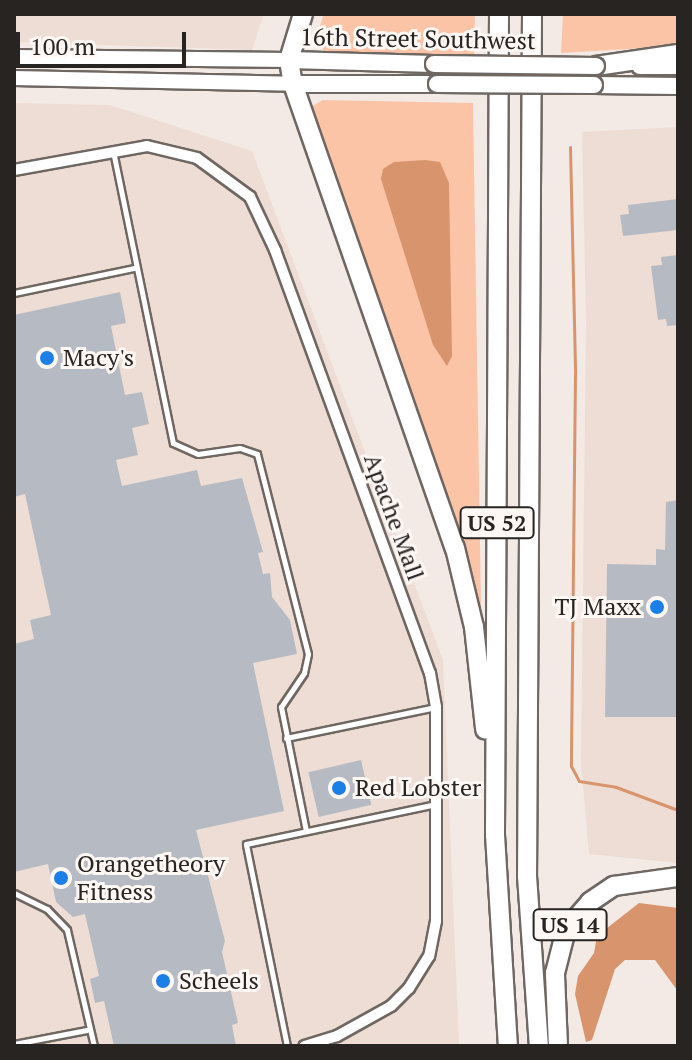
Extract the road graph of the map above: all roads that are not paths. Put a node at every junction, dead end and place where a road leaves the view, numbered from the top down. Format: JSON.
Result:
{"nodes":[{"id":1,"x":303,"y":14,"type":"edge"},
{"id":2,"x":499,"y":14,"type":"edge"},
{"id":3,"x":532,"y":14,"type":"edge"},
{"id":4,"x":545,"y":14,"type":"edge"},
{"id":5,"x":678,"y":54,"type":"edge"},
{"id":6,"x":14,"y":57,"type":"edge"},
{"id":7,"x":289,"y":60,"type":"junction"},
{"id":8,"x":596,"y":66,"type":"junction"},
{"id":9,"x":678,"y":66,"type":"edge"},
{"id":10,"x":14,"y":78,"type":"edge"},
{"id":11,"x":293,"y":84,"type":"junction"},
{"id":12,"x":678,"y":86,"type":"edge"},
{"id":13,"x":532,"y":113,"type":"junction"},
{"id":14,"x":113,"y":150,"type":"junction"},
{"id":15,"x":14,"y":170,"type":"edge"},
{"id":16,"x":135,"y":268,"type":"junction"},
{"id":17,"x":14,"y":293,"type":"edge"},
{"id":18,"x":436,"y":707,"type":"junction"},
{"id":19,"x":286,"y":738,"type":"junction"},
{"id":20,"x":435,"y":804,"type":"junction"},
{"id":21,"x":306,"y":831,"type":"junction"},
{"id":22,"x":495,"y":835,"type":"junction"},
{"id":23,"x":678,"y":877,"type":"edge"},
{"id":24,"x":14,"y":893,"type":"edge"},
{"id":25,"x":87,"y":1030,"type":"junction"},
{"id":26,"x":14,"y":1044,"type":"edge"},
{"id":27,"x":94,"y":1046,"type":"edge"},
{"id":28,"x":287,"y":1046,"type":"edge"},
{"id":29,"x":304,"y":1046,"type":"edge"},
{"id":30,"x":508,"y":1046,"type":"edge"},
{"id":31,"x":539,"y":1046,"type":"edge"},
{"id":32,"x":558,"y":1046,"type":"edge"}],
"edges":[{"from":1,"to":7,"type":"highway"},
{"from":2,"to":22,"type":"highway","number":"US 52"},
{"from":3,"to":13,"type":"highway","number":"US 52"},
{"from":4,"to":13,"type":"highway"},
{"from":5,"to":8,"type":"highway"},
{"from":6,"to":7,"type":"main road","name":"16th Street Southwest"},
{"from":7,"to":8,"type":"main road","name":"16th Street Southwest","bridge":true},
{"from":7,"to":11,"type":"highway"},
{"from":8,"to":9,"type":"main road","name":"16th Street Southwest"},
{"from":10,"to":11,"type":"main road","name":"16th Street Southwest"},
{"from":11,"to":12,"type":"main road","name":"16th Street Southwest","bridge":true},
{"from":11,"to":22,"type":"highway"},
{"from":13,"to":31,"type":"highway","number":"US 52"},
{"from":14,"to":15,"type":"street","name":"Apache Mall"},
{"from":14,"to":16,"type":"lane"},
{"from":14,"to":18,"type":"street","name":"Apache Mall"},
{"from":16,"to":17,"type":"lane"},
{"from":16,"to":19,"type":"lane"},
{"from":18,"to":19,"type":"lane"},
{"from":18,"to":20,"type":"street","name":"Apache Mall"},
{"from":19,"to":21,"type":"lane"},
{"from":20,"to":21,"type":"lane"},
{"from":20,"to":29,"type":"street","name":"Apache Mall"},
{"from":21,"to":28,"type":"lane"},
{"from":22,"to":30,"type":"highway","number":"US 52"},
{"from":23,"to":32,"type":"highway","number":"US 14"},
{"from":24,"to":25,"type":"lane"},
{"from":25,"to":26,"type":"lane"},
{"from":25,"to":27,"type":"lane"}]}
